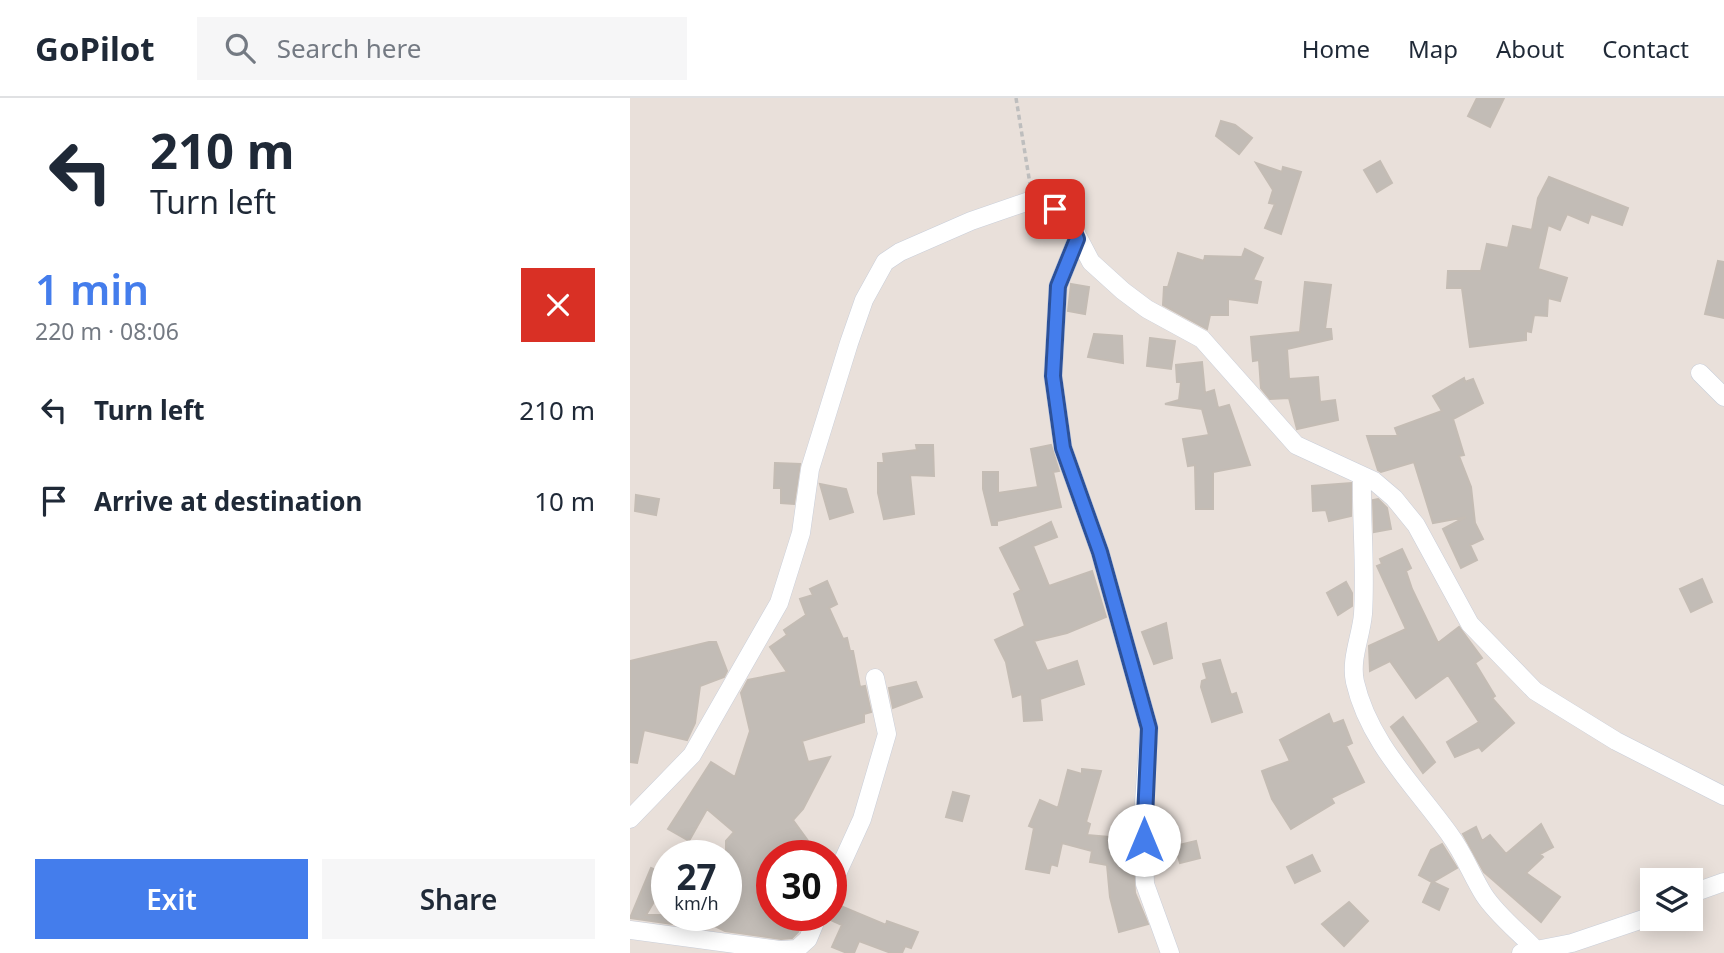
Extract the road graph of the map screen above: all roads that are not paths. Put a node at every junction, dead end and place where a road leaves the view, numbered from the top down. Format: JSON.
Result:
{"nodes":[{"id":1,"x":1077,"y":239,"type":"junction"},
{"id":2,"x":1700,"y":373,"type":"dead end"},
{"id":3,"x":1724,"y":397,"type":"edge"},
{"id":4,"x":1362,"y":476,"type":"junction"},
{"id":5,"x":875,"y":678,"type":"dead end"},
{"id":6,"x":1724,"y":796,"type":"edge"},
{"id":7,"x":630,"y":819,"type":"edge"},
{"id":8,"x":847,"y":852,"type":"edge"},
{"id":9,"x":1724,"y":882,"type":"edge"},
{"id":10,"x":1703,"y":889,"type":"edge"},
{"id":11,"x":1640,"y":920,"type":"edge"},
{"id":12,"x":630,"y":930,"type":"edge"},
{"id":13,"x":810,"y":946,"type":"edge"},
{"id":14,"x":1528,"y":951,"type":"edge"},
{"id":15,"x":1170,"y":953,"type":"edge"}],
"edges":[{"from":1,"to":4,"type":"street"},
{"from":1,"to":7,"type":"street"},
{"from":1,"to":15,"type":"street"},
{"from":2,"to":3,"type":"street"},
{"from":4,"to":6,"type":"street"},
{"from":4,"to":14,"type":"street"},
{"from":5,"to":8,"type":"street"},
{"from":9,"to":10,"type":"street"},
{"from":11,"to":14,"type":"street"},
{"from":12,"to":13,"type":"street"}]}
